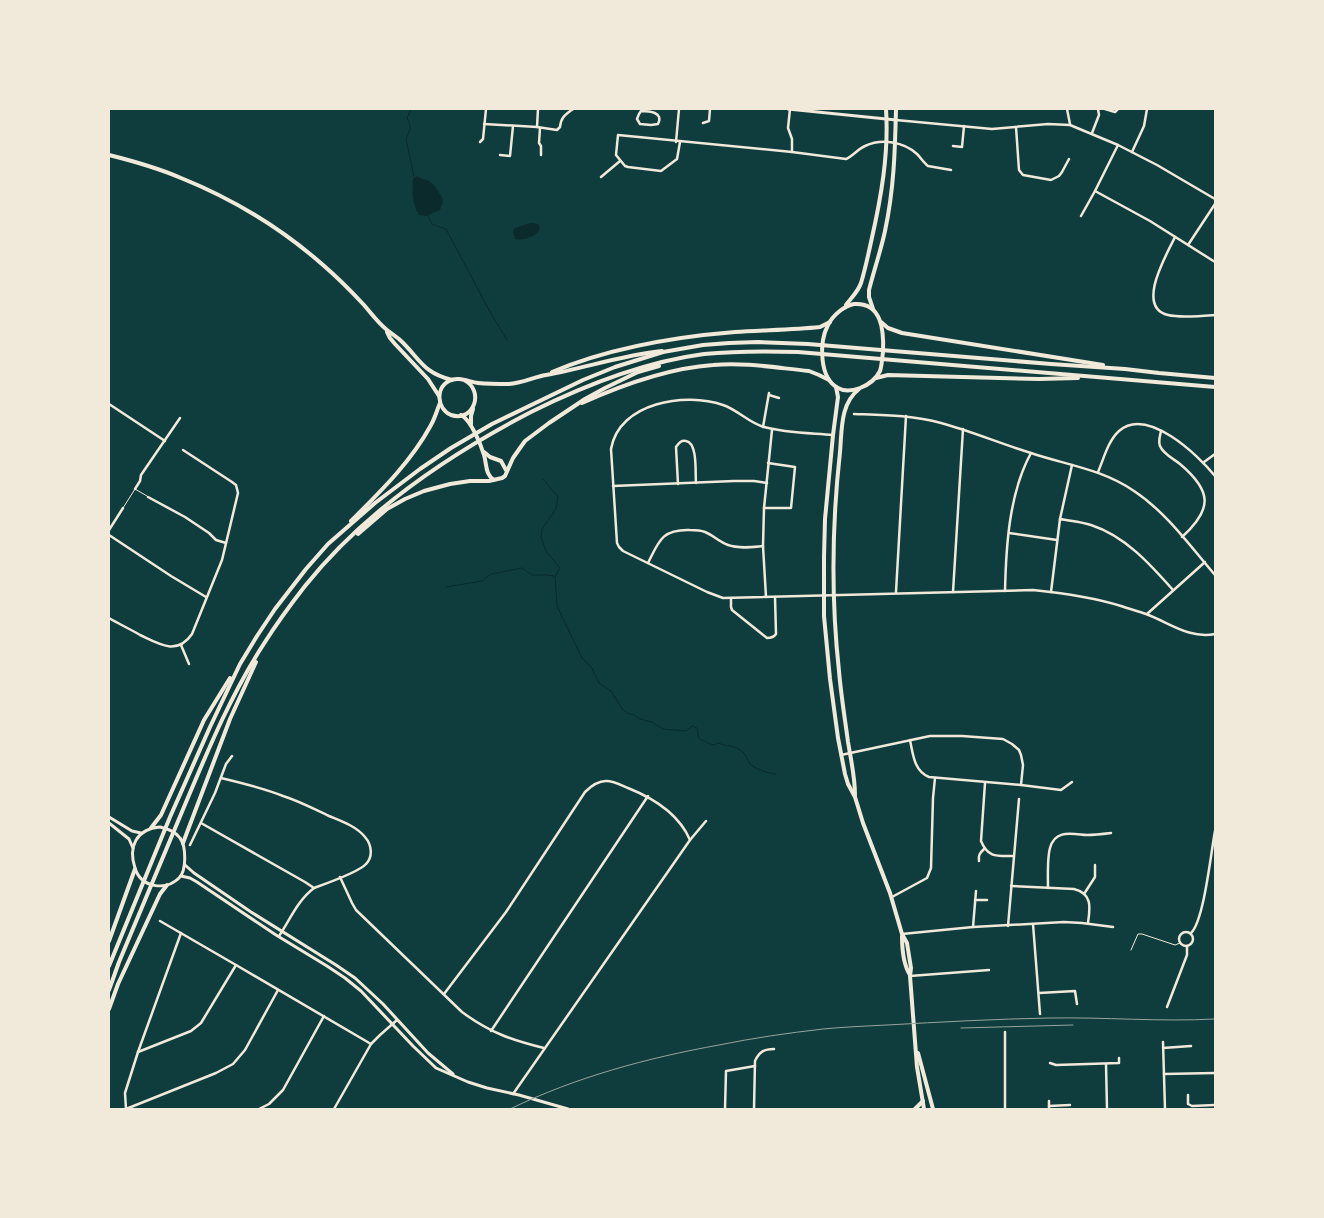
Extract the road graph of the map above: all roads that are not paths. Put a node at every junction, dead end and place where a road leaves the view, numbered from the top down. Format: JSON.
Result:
{"nodes":[{"id":1,"x":486,"y":109,"type":"edge"},
{"id":2,"x":538,"y":109,"type":"edge"},
{"id":3,"x":573,"y":109,"type":"edge"},
{"id":4,"x":679,"y":109,"type":"edge"},
{"id":5,"x":710,"y":109,"type":"edge"},
{"id":6,"x":789,"y":109,"type":"edge"},
{"id":7,"x":886,"y":109,"type":"edge"},
{"id":8,"x":896,"y":109,"type":"edge"},
{"id":9,"x":1067,"y":109,"type":"edge"},
{"id":10,"x":1098,"y":109,"type":"edge"},
{"id":11,"x":1105,"y":109,"type":"edge"},
{"id":12,"x":1118,"y":109,"type":"edge"},
{"id":13,"x":1147,"y":109,"type":"edge"},
{"id":14,"x":649,"y":110,"type":"edge"},
{"id":15,"x":824,"y":111,"type":"edge"},
{"id":16,"x":887,"y":119,"type":"junction"},
{"id":17,"x":896,"y":120,"type":"junction"},
{"id":18,"x":703,"y":123,"type":"dead end"},
{"id":19,"x":484,"y":124,"type":"junction"},
{"id":20,"x":1070,"y":125,"type":"junction"},
{"id":21,"x":513,"y":126,"type":"junction"},
{"id":22,"x":964,"y":126,"type":"junction"},
{"id":23,"x":538,"y":127,"type":"junction"},
{"id":24,"x":1016,"y":127,"type":"junction"},
{"id":25,"x":1092,"y":134,"type":"junction"},
{"id":26,"x":886,"y":141,"type":"junction"},
{"id":27,"x":480,"y":142,"type":"dead end"},
{"id":28,"x":678,"y":142,"type":"junction"},
{"id":29,"x":896,"y":143,"type":"junction"},
{"id":30,"x":1118,"y":145,"type":"junction"},
{"id":31,"x":953,"y":146,"type":"dead end"},
{"id":32,"x":792,"y":152,"type":"junction"},
{"id":33,"x":1132,"y":152,"type":"junction"},
{"id":34,"x":109,"y":155,"type":"edge"},
{"id":35,"x":500,"y":155,"type":"dead end"},
{"id":36,"x":540,"y":155,"type":"dead end"},
{"id":37,"x":1069,"y":159,"type":"dead end"},
{"id":38,"x":620,"y":161,"type":"junction"},
{"id":39,"x":951,"y":170,"type":"dead end"},
{"id":40,"x":600,"y":177,"type":"dead end"},
{"id":41,"x":1095,"y":191,"type":"junction"},
{"id":42,"x":1215,"y":199,"type":"edge"},
{"id":43,"x":1215,"y":204,"type":"edge"},
{"id":44,"x":1081,"y":216,"type":"dead end"},
{"id":45,"x":1175,"y":237,"type":"junction"},
{"id":46,"x":1188,"y":245,"type":"junction"},
{"id":47,"x":1215,"y":262,"type":"edge"},
{"id":48,"x":843,"y":309,"type":"junction"},
{"id":49,"x":873,"y":309,"type":"junction"},
{"id":50,"x":1215,"y":316,"type":"edge"},
{"id":51,"x":830,"y":322,"type":"junction"},
{"id":52,"x":881,"y":322,"type":"junction"},
{"id":53,"x":386,"y":330,"type":"junction"},
{"id":54,"x":683,"y":348,"type":"junction"},
{"id":55,"x":679,"y":359,"type":"junction"},
{"id":56,"x":1126,"y":369,"type":"junction"},
{"id":57,"x":545,"y":375,"type":"junction"},
{"id":58,"x":875,"y":378,"type":"junction"},
{"id":59,"x":1100,"y":378,"type":"junction"},
{"id":60,"x":1215,"y":378,"type":"edge"},
{"id":61,"x":452,"y":380,"type":"junction"},
{"id":62,"x":464,"y":380,"type":"junction"},
{"id":63,"x":829,"y":380,"type":"junction"},
{"id":64,"x":836,"y":387,"type":"junction"},
{"id":65,"x":1215,"y":387,"type":"edge"},
{"id":66,"x":858,"y":388,"type":"junction"},
{"id":67,"x":439,"y":396,"type":"junction"},
{"id":68,"x":779,"y":398,"type":"dead end"},
{"id":69,"x":440,"y":403,"type":"junction"},
{"id":70,"x":109,"y":404,"type":"edge"},
{"id":71,"x":474,"y":406,"type":"junction"},
{"id":72,"x":574,"y":407,"type":"junction"},
{"id":73,"x":854,"y":414,"type":"dead end"},
{"id":74,"x":461,"y":415,"type":"junction"},
{"id":75,"x":906,"y":416,"type":"junction"},
{"id":76,"x":180,"y":418,"type":"dead end"},
{"id":77,"x":471,"y":425,"type":"junction"},
{"id":78,"x":763,"y":427,"type":"junction"},
{"id":79,"x":772,"y":429,"type":"junction"},
{"id":80,"x":963,"y":429,"type":"junction"},
{"id":81,"x":1162,"y":431,"type":"junction"},
{"id":82,"x":833,"y":435,"type":"junction"},
{"id":83,"x":165,"y":441,"type":"junction"},
{"id":84,"x":183,"y":450,"type":"dead end"},
{"id":85,"x":484,"y":452,"type":"junction"},
{"id":86,"x":1031,"y":454,"type":"junction"},
{"id":87,"x":1215,"y":454,"type":"edge"},
{"id":88,"x":1204,"y":462,"type":"junction"},
{"id":89,"x":768,"y":464,"type":"junction"},
{"id":90,"x":1072,"y":465,"type":"junction"},
{"id":91,"x":506,"y":471,"type":"junction"},
{"id":92,"x":1098,"y":472,"type":"junction"},
{"id":93,"x":1215,"y":476,"type":"edge"},
{"id":94,"x":494,"y":480,"type":"junction"},
{"id":95,"x":766,"y":482,"type":"junction"},
{"id":96,"x":696,"y":483,"type":"junction"},
{"id":97,"x":678,"y":484,"type":"junction"},
{"id":98,"x":613,"y":486,"type":"junction"},
{"id":99,"x":135,"y":489,"type":"junction"},
{"id":100,"x":148,"y":497,"type":"joint"},
{"id":101,"x":123,"y":508,"type":"joint"},
{"id":102,"x":764,"y":508,"type":"junction"},
{"id":103,"x":1060,"y":519,"type":"junction"},
{"id":104,"x":109,"y":530,"type":"edge"},
{"id":105,"x":1009,"y":533,"type":"junction"},
{"id":106,"x":109,"y":535,"type":"edge"},
{"id":107,"x":1182,"y":537,"type":"junction"},
{"id":108,"x":1057,"y":540,"type":"junction"},
{"id":109,"x":226,"y":543,"type":"junction"},
{"id":110,"x":328,"y":544,"type":"junction"},
{"id":111,"x":763,"y":546,"type":"junction"},
{"id":112,"x":338,"y":549,"type":"junction"},
{"id":113,"x":1205,"y":562,"type":"junction"},
{"id":114,"x":648,"y":563,"type":"junction"},
{"id":115,"x":1215,"y":575,"type":"edge"},
{"id":116,"x":1005,"y":590,"type":"junction"},
{"id":117,"x":1173,"y":590,"type":"junction"},
{"id":118,"x":953,"y":592,"type":"junction"},
{"id":119,"x":1051,"y":592,"type":"junction"},
{"id":120,"x":896,"y":593,"type":"junction"},
{"id":121,"x":824,"y":595,"type":"junction"},
{"id":122,"x":834,"y":595,"type":"junction"},
{"id":123,"x":206,"y":597,"type":"junction"},
{"id":124,"x":775,"y":597,"type":"junction"},
{"id":125,"x":731,"y":598,"type":"junction"},
{"id":126,"x":766,"y":598,"type":"junction"},
{"id":127,"x":1147,"y":614,"type":"junction"},
{"id":128,"x":109,"y":618,"type":"edge"},
{"id":129,"x":1215,"y":634,"type":"edge"},
{"id":130,"x":264,"y":644,"type":"junction"},
{"id":131,"x":181,"y":645,"type":"junction"},
{"id":132,"x":189,"y":664,"type":"dead end"},
{"id":133,"x":240,"y":664,"type":"junction"},
{"id":134,"x":910,"y":740,"type":"junction"},
{"id":135,"x":850,"y":753,"type":"junction"},
{"id":136,"x":841,"y":755,"type":"junction"},
{"id":137,"x":232,"y":756,"type":"dead end"},
{"id":138,"x":221,"y":778,"type":"junction"},
{"id":139,"x":935,"y":778,"type":"junction"},
{"id":140,"x":1072,"y":782,"type":"dead end"},
{"id":141,"x":985,"y":783,"type":"junction"},
{"id":142,"x":1021,"y":785,"type":"junction"},
{"id":143,"x":648,"y":796,"type":"junction"},
{"id":144,"x":856,"y":797,"type":"junction"},
{"id":145,"x":1019,"y":799,"type":"dead end"},
{"id":146,"x":109,"y":817,"type":"edge"},
{"id":147,"x":706,"y":821,"type":"dead end"},
{"id":148,"x":201,"y":823,"type":"junction"},
{"id":149,"x":109,"y":824,"type":"edge"},
{"id":150,"x":151,"y":828,"type":"junction"},
{"id":151,"x":1215,"y":831,"type":"edge"},
{"id":152,"x":141,"y":833,"type":"junction"},
{"id":153,"x":1111,"y":833,"type":"dead end"},
{"id":154,"x":690,"y":840,"type":"junction"},
{"id":155,"x":183,"y":843,"type":"junction"},
{"id":156,"x":190,"y":845,"type":"dead end"},
{"id":157,"x":133,"y":848,"type":"junction"},
{"id":158,"x":984,"y":849,"type":"junction"},
{"id":159,"x":1013,"y":856,"type":"junction"},
{"id":160,"x":979,"y":861,"type":"dead end"},
{"id":161,"x":185,"y":864,"type":"junction"},
{"id":162,"x":1095,"y":865,"type":"dead end"},
{"id":163,"x":135,"y":869,"type":"junction"},
{"id":164,"x":181,"y":876,"type":"junction"},
{"id":165,"x":340,"y":878,"type":"junction"},
{"id":166,"x":167,"y":885,"type":"junction"},
{"id":167,"x":1012,"y":886,"type":"junction"},
{"id":168,"x":314,"y":888,"type":"junction"},
{"id":169,"x":1048,"y":888,"type":"junction"},
{"id":170,"x":976,"y":892,"type":"dead end"},
{"id":171,"x":1084,"y":894,"type":"junction"},
{"id":172,"x":892,"y":897,"type":"junction"},
{"id":173,"x":976,"y":900,"type":"junction"},
{"id":174,"x":987,"y":900,"type":"dead end"},
{"id":175,"x":160,"y":921,"type":"dead end"},
{"id":176,"x":1033,"y":924,"type":"junction"},
{"id":177,"x":1088,"y":924,"type":"junction"},
{"id":178,"x":1008,"y":926,"type":"junction"},
{"id":179,"x":1113,"y":927,"type":"dead end"},
{"id":180,"x":973,"y":928,"type":"junction"},
{"id":181,"x":282,"y":932,"type":"junction"},
{"id":182,"x":181,"y":933,"type":"junction"},
{"id":183,"x":1191,"y":933,"type":"junction"},
{"id":184,"x":902,"y":934,"type":"junction"},
{"id":185,"x":279,"y":936,"type":"junction"},
{"id":186,"x":109,"y":941,"type":"edge"},
{"id":187,"x":1180,"y":943,"type":"junction"},
{"id":188,"x":1187,"y":946,"type":"junction"},
{"id":189,"x":1131,"y":950,"type":"dead end"},
{"id":190,"x":236,"y":964,"type":"junction"},
{"id":191,"x":109,"y":966,"type":"edge"},
{"id":192,"x":990,"y":970,"type":"dead end"},
{"id":193,"x":910,"y":976,"type":"junction"},
{"id":194,"x":109,"y":990,"type":"edge"},
{"id":195,"x":278,"y":990,"type":"junction"},
{"id":196,"x":1039,"y":993,"type":"junction"},
{"id":197,"x":444,"y":994,"type":"junction"},
{"id":198,"x":1077,"y":1004,"type":"dead end"},
{"id":199,"x":1166,"y":1007,"type":"dead end"},
{"id":200,"x":109,"y":1009,"type":"edge"},
{"id":201,"x":1040,"y":1014,"type":"dead end"},
{"id":202,"x":324,"y":1016,"type":"junction"},
{"id":203,"x":397,"y":1020,"type":"junction"},
{"id":204,"x":392,"y":1025,"type":"junction"},
{"id":205,"x":491,"y":1031,"type":"junction"},
{"id":206,"x":1005,"y":1032,"type":"dead end"},
{"id":207,"x":1163,"y":1042,"type":"dead end"},
{"id":208,"x":371,"y":1044,"type":"junction"},
{"id":209,"x":1191,"y":1046,"type":"dead end"},
{"id":210,"x":544,"y":1048,"type":"junction"},
{"id":211,"x":916,"y":1048,"type":"junction"},
{"id":212,"x":1163,"y":1048,"type":"junction"},
{"id":213,"x":774,"y":1049,"type":"dead end"},
{"id":214,"x":138,"y":1052,"type":"junction"},
{"id":215,"x":1119,"y":1058,"type":"dead end"},
{"id":216,"x":1050,"y":1063,"type":"dead end"},
{"id":217,"x":1106,"y":1064,"type":"junction"},
{"id":218,"x":754,"y":1066,"type":"junction"},
{"id":219,"x":1215,"y":1073,"type":"edge"},
{"id":220,"x":1164,"y":1074,"type":"junction"},
{"id":221,"x":456,"y":1076,"type":"junction"},
{"id":222,"x":513,"y":1094,"type":"junction"},
{"id":223,"x":1188,"y":1095,"type":"dead end"},
{"id":224,"x":923,"y":1101,"type":"junction"},
{"id":225,"x":1049,"y":1101,"type":"dead end"},
{"id":226,"x":1070,"y":1105,"type":"dead end"},
{"id":227,"x":1215,"y":1105,"type":"edge"},
{"id":228,"x":1049,"y":1108,"type":"edge"},
{"id":229,"x":126,"y":1109,"type":"edge"},
{"id":230,"x":259,"y":1109,"type":"edge"},
{"id":231,"x":334,"y":1109,"type":"edge"},
{"id":232,"x":568,"y":1109,"type":"edge"},
{"id":233,"x":725,"y":1109,"type":"edge"},
{"id":234,"x":754,"y":1109,"type":"edge"},
{"id":235,"x":915,"y":1109,"type":"edge"},
{"id":236,"x":924,"y":1109,"type":"edge"},
{"id":237,"x":934,"y":1109,"type":"edge"},
{"id":238,"x":1005,"y":1109,"type":"edge"},
{"id":239,"x":1107,"y":1109,"type":"edge"},
{"id":240,"x":1165,"y":1109,"type":"edge"}],
"edges":[{"from":1,"to":19,"type":"street"},
{"from":2,"to":23,"type":"street"},
{"from":3,"to":23,"type":"street"},
{"from":4,"to":28,"type":"street"},
{"from":5,"to":18,"type":"street"},
{"from":6,"to":15,"type":"main road"},
{"from":6,"to":32,"type":"street"},
{"from":7,"to":16,"type":"highway"},
{"from":8,"to":17,"type":"highway"},
{"from":9,"to":20,"type":"street"},
{"from":10,"to":25,"type":"street"},
{"from":11,"to":12,"type":"street"},
{"from":13,"to":33,"type":"street"},
{"from":14,"to":14,"type":"street"},
{"from":15,"to":16,"type":"main road"},
{"from":16,"to":17,"type":"main road"},
{"from":16,"to":26,"type":"highway"},
{"from":17,"to":22,"type":"street"},
{"from":17,"to":29,"type":"highway"},
{"from":19,"to":21,"type":"street"},
{"from":19,"to":27,"type":"street"},
{"from":20,"to":24,"type":"street"},
{"from":20,"to":25,"type":"street"},
{"from":21,"to":23,"type":"street"},
{"from":21,"to":35,"type":"street"},
{"from":22,"to":24,"type":"street"},
{"from":22,"to":31,"type":"street"},
{"from":23,"to":36,"type":"street"},
{"from":24,"to":37,"type":"street"},
{"from":25,"to":30,"type":"street"},
{"from":26,"to":29,"type":"street"},
{"from":26,"to":32,"type":"street"},
{"from":26,"to":48,"type":"highway"},
{"from":28,"to":32,"type":"street"},
{"from":28,"to":38,"type":"street"},
{"from":28,"to":38,"type":"street"},
{"from":29,"to":39,"type":"street"},
{"from":29,"to":49,"type":"highway"},
{"from":30,"to":33,"type":"street"},
{"from":30,"to":41,"type":"street"},
{"from":33,"to":42,"type":"street"},
{"from":34,"to":53,"type":"highway"},
{"from":38,"to":40,"type":"street"},
{"from":41,"to":44,"type":"street"},
{"from":41,"to":45,"type":"street"},
{"from":43,"to":46,"type":"street"},
{"from":45,"to":46,"type":"street"},
{"from":45,"to":50,"type":"street"},
{"from":46,"to":47,"type":"street"},
{"from":48,"to":49,"type":"highway"},
{"from":48,"to":51,"type":"highway"},
{"from":49,"to":52,"type":"highway"},
{"from":51,"to":57,"type":"highway"},
{"from":51,"to":63,"type":"highway"},
{"from":52,"to":56,"type":"highway"},
{"from":52,"to":58,"type":"highway"},
{"from":53,"to":61,"type":"highway"},
{"from":53,"to":67,"type":"highway"},
{"from":54,"to":56,"type":"highway"},
{"from":54,"to":57,"type":"highway"},
{"from":54,"to":110,"type":"highway"},
{"from":55,"to":59,"type":"highway"},
{"from":55,"to":72,"type":"highway"},
{"from":55,"to":112,"type":"highway"},
{"from":56,"to":60,"type":"highway"},
{"from":57,"to":62,"type":"highway"},
{"from":58,"to":59,"type":"highway"},
{"from":58,"to":66,"type":"highway"},
{"from":59,"to":65,"type":"highway"},
{"from":61,"to":62,"type":"highway"},
{"from":61,"to":67,"type":"highway"},
{"from":62,"to":71,"type":"highway"},
{"from":63,"to":64,"type":"highway"},
{"from":63,"to":72,"type":"highway"},
{"from":64,"to":66,"type":"highway"},
{"from":64,"to":82,"type":"highway"},
{"from":66,"to":122,"type":"highway"},
{"from":67,"to":69,"type":"highway"},
{"from":68,"to":78,"type":"street"},
{"from":69,"to":74,"type":"highway"},
{"from":69,"to":110,"type":"highway"},
{"from":70,"to":83,"type":"street"},
{"from":71,"to":74,"type":"highway"},
{"from":71,"to":77,"type":"highway"},
{"from":72,"to":91,"type":"highway"},
{"from":73,"to":75,"type":"street"},
{"from":74,"to":77,"type":"highway"},
{"from":75,"to":80,"type":"street"},
{"from":75,"to":120,"type":"street"},
{"from":76,"to":83,"type":"street"},
{"from":77,"to":85,"type":"highway"},
{"from":78,"to":79,"type":"street"},
{"from":78,"to":98,"type":"street"},
{"from":79,"to":82,"type":"street"},
{"from":79,"to":89,"type":"street"},
{"from":80,"to":86,"type":"street"},
{"from":80,"to":118,"type":"street"},
{"from":81,"to":88,"type":"street"},
{"from":81,"to":92,"type":"street"},
{"from":81,"to":107,"type":"street"},
{"from":82,"to":121,"type":"highway"},
{"from":83,"to":99,"type":"street"},
{"from":84,"to":109,"type":"street"},
{"from":85,"to":91,"type":"highway"},
{"from":85,"to":94,"type":"highway"},
{"from":86,"to":90,"type":"street"},
{"from":86,"to":105,"type":"street"},
{"from":87,"to":88,"type":"street"},
{"from":88,"to":93,"type":"street"},
{"from":89,"to":95,"type":"street"},
{"from":89,"to":102,"type":"street"},
{"from":90,"to":92,"type":"street"},
{"from":90,"to":103,"type":"street"},
{"from":91,"to":94,"type":"highway"},
{"from":92,"to":107,"type":"street"},
{"from":94,"to":112,"type":"highway"},
{"from":95,"to":96,"type":"street"},
{"from":95,"to":102,"type":"street"},
{"from":96,"to":97,"type":"street"},
{"from":96,"to":97,"type":"street"},
{"from":97,"to":98,"type":"street"},
{"from":98,"to":114,"type":"street"},
{"from":99,"to":100,"type":"lane"},
{"from":99,"to":101,"type":"lane"},
{"from":100,"to":109,"type":"street"},
{"from":101,"to":104,"type":"street"},
{"from":102,"to":111,"type":"street"},
{"from":103,"to":108,"type":"street"},
{"from":103,"to":117,"type":"street"},
{"from":105,"to":108,"type":"street"},
{"from":105,"to":116,"type":"street"},
{"from":106,"to":123,"type":"street"},
{"from":107,"to":113,"type":"street"},
{"from":108,"to":119,"type":"street"},
{"from":109,"to":123,"type":"street"},
{"from":110,"to":133,"type":"highway"},
{"from":111,"to":114,"type":"street"},
{"from":111,"to":126,"type":"street"},
{"from":112,"to":130,"type":"highway"},
{"from":113,"to":115,"type":"street"},
{"from":113,"to":117,"type":"street"},
{"from":114,"to":125,"type":"street"},
{"from":116,"to":118,"type":"street"},
{"from":116,"to":119,"type":"street"},
{"from":117,"to":127,"type":"street"},
{"from":118,"to":120,"type":"street"},
{"from":119,"to":127,"type":"street"},
{"from":120,"to":122,"type":"street"},
{"from":121,"to":122,"type":"street"},
{"from":121,"to":124,"type":"street"},
{"from":121,"to":136,"type":"highway"},
{"from":122,"to":135,"type":"highway"},
{"from":123,"to":131,"type":"street"},
{"from":124,"to":125,"type":"street"},
{"from":124,"to":126,"type":"street"},
{"from":125,"to":126,"type":"street"},
{"from":127,"to":129,"type":"street"},
{"from":128,"to":131,"type":"street"},
{"from":130,"to":155,"type":"highway"},
{"from":130,"to":194,"type":"highway"},
{"from":131,"to":132,"type":"street"},
{"from":133,"to":150,"type":"highway"},
{"from":133,"to":191,"type":"highway"},
{"from":134,"to":135,"type":"street"},
{"from":134,"to":139,"type":"street"},
{"from":134,"to":142,"type":"street"},
{"from":135,"to":136,"type":"street"},
{"from":135,"to":144,"type":"highway"},
{"from":136,"to":144,"type":"highway"},
{"from":137,"to":138,"type":"street"},
{"from":138,"to":148,"type":"street"},
{"from":138,"to":165,"type":"street"},
{"from":139,"to":141,"type":"street"},
{"from":139,"to":172,"type":"street"},
{"from":140,"to":142,"type":"street"},
{"from":141,"to":142,"type":"street"},
{"from":141,"to":158,"type":"street"},
{"from":143,"to":154,"type":"street"},
{"from":143,"to":197,"type":"street"},
{"from":143,"to":205,"type":"street"},
{"from":144,"to":172,"type":"highway"},
{"from":145,"to":159,"type":"street"},
{"from":146,"to":152,"type":"main road"},
{"from":147,"to":154,"type":"street"},
{"from":148,"to":156,"type":"street"},
{"from":148,"to":168,"type":"street"},
{"from":149,"to":157,"type":"main road"},
{"from":150,"to":152,"type":"main road"},
{"from":150,"to":155,"type":"main road"},
{"from":151,"to":183,"type":"street"},
{"from":152,"to":157,"type":"main road"},
{"from":153,"to":169,"type":"street"},
{"from":154,"to":210,"type":"street"},
{"from":155,"to":161,"type":"main road"},
{"from":157,"to":163,"type":"main road"},
{"from":158,"to":159,"type":"street"},
{"from":158,"to":160,"type":"street"},
{"from":159,"to":167,"type":"street"},
{"from":161,"to":164,"type":"main road"},
{"from":161,"to":181,"type":"main road"},
{"from":162,"to":171,"type":"street"},
{"from":163,"to":166,"type":"main road"},
{"from":163,"to":186,"type":"highway"},
{"from":164,"to":166,"type":"main road"},
{"from":164,"to":185,"type":"main road"},
{"from":165,"to":168,"type":"street"},
{"from":165,"to":197,"type":"street"},
{"from":166,"to":200,"type":"highway"},
{"from":167,"to":169,"type":"street"},
{"from":167,"to":178,"type":"street"},
{"from":168,"to":181,"type":"street"},
{"from":169,"to":171,"type":"street"},
{"from":170,"to":173,"type":"street"},
{"from":171,"to":177,"type":"street"},
{"from":172,"to":184,"type":"highway"},
{"from":173,"to":174,"type":"street"},
{"from":173,"to":180,"type":"street"},
{"from":175,"to":182,"type":"street"},
{"from":176,"to":177,"type":"street"},
{"from":176,"to":178,"type":"street"},
{"from":176,"to":196,"type":"street"},
{"from":177,"to":179,"type":"street"},
{"from":178,"to":180,"type":"street"},
{"from":180,"to":184,"type":"street"},
{"from":181,"to":185,"type":"street"},
{"from":181,"to":203,"type":"main road"},
{"from":182,"to":190,"type":"street"},
{"from":182,"to":214,"type":"street"},
{"from":183,"to":187,"type":"street"},
{"from":183,"to":188,"type":"street"},
{"from":184,"to":193,"type":"highway"},
{"from":185,"to":204,"type":"main road"},
{"from":187,"to":188,"type":"street"},
{"from":187,"to":189,"type":"lane"},
{"from":188,"to":199,"type":"street"},
{"from":190,"to":195,"type":"street"},
{"from":190,"to":214,"type":"street"},
{"from":192,"to":193,"type":"street"},
{"from":193,"to":211,"type":"highway"},
{"from":195,"to":202,"type":"street"},
{"from":195,"to":229,"type":"street"},
{"from":196,"to":198,"type":"street"},
{"from":196,"to":201,"type":"street"},
{"from":197,"to":205,"type":"street"},
{"from":202,"to":208,"type":"street"},
{"from":202,"to":230,"type":"street"},
{"from":203,"to":204,"type":"street"},
{"from":203,"to":221,"type":"main road"},
{"from":204,"to":208,"type":"street"},
{"from":204,"to":221,"type":"main road"},
{"from":205,"to":210,"type":"street"},
{"from":206,"to":238,"type":"street"},
{"from":207,"to":212,"type":"street"},
{"from":208,"to":231,"type":"street"},
{"from":209,"to":212,"type":"street"},
{"from":210,"to":222,"type":"street"},
{"from":211,"to":224,"type":"highway"},
{"from":211,"to":237,"type":"highway"},
{"from":212,"to":220,"type":"street"},
{"from":213,"to":218,"type":"street"},
{"from":214,"to":229,"type":"street"},
{"from":215,"to":217,"type":"street"},
{"from":216,"to":217,"type":"street"},
{"from":217,"to":239,"type":"street"},
{"from":218,"to":233,"type":"street"},
{"from":218,"to":234,"type":"street"},
{"from":219,"to":220,"type":"street"},
{"from":220,"to":240,"type":"street"},
{"from":221,"to":222,"type":"main road"},
{"from":222,"to":232,"type":"main road"},
{"from":223,"to":227,"type":"street"},
{"from":224,"to":235,"type":"highway"},
{"from":224,"to":236,"type":"highway"},
{"from":225,"to":228,"type":"street"},
{"from":226,"to":228,"type":"street"}]}
